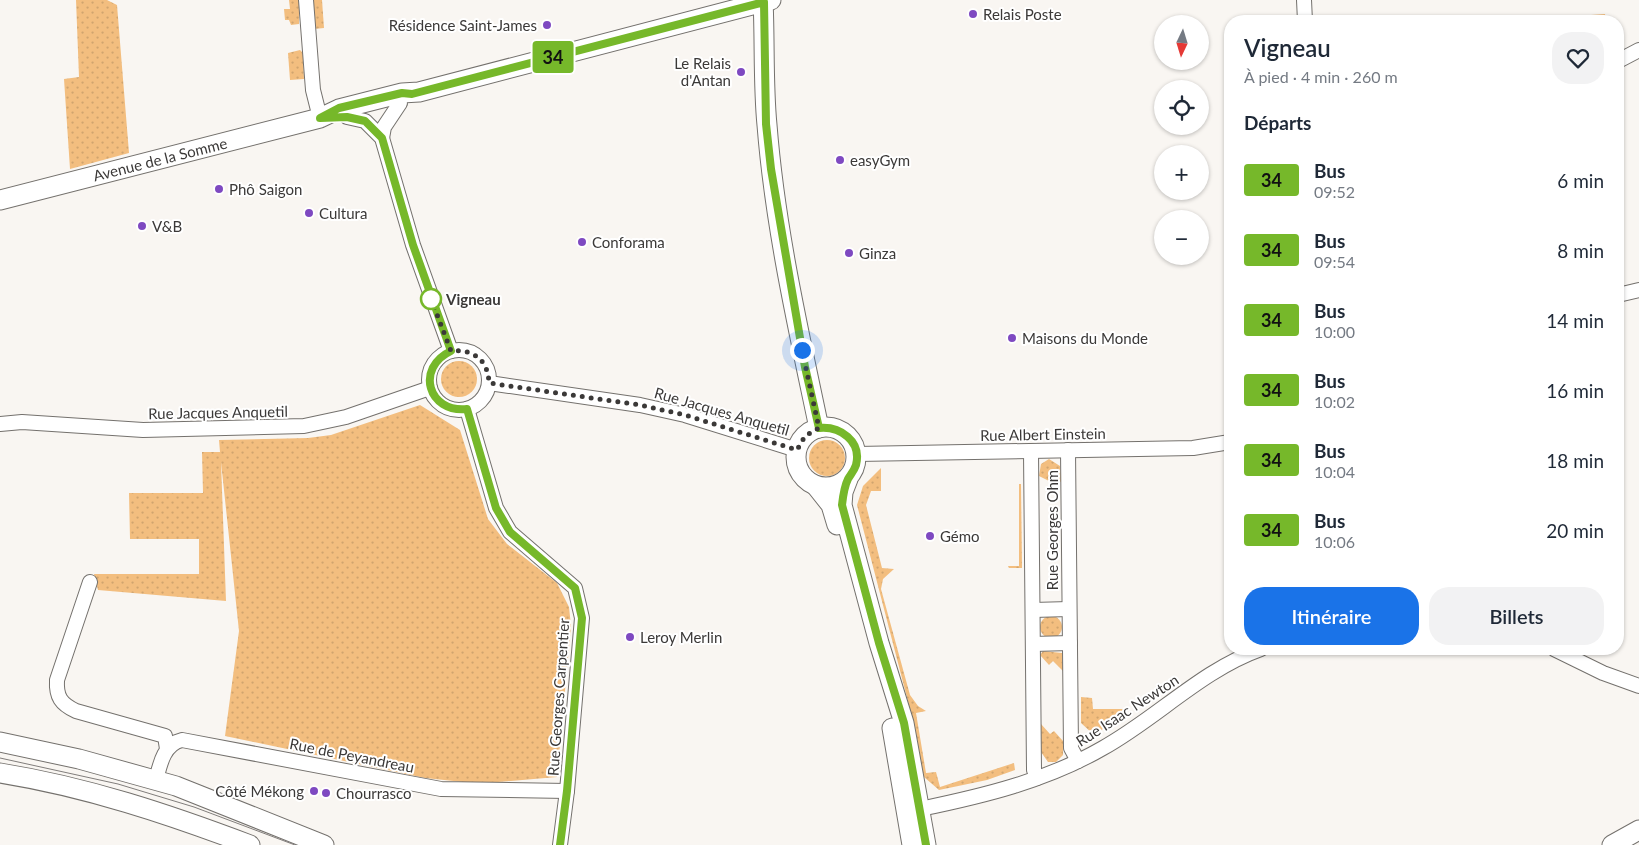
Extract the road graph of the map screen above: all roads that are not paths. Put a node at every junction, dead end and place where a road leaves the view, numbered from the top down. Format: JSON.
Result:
{"nodes":[{"id":1,"x":306,"y":0,"type":"edge"},
{"id":2,"x":1304,"y":0,"type":"edge"},
{"id":3,"x":766,"y":1,"type":"edge"},
{"id":4,"x":1305,"y":15,"type":"edge"},
{"id":5,"x":1639,"y":50,"type":"edge"},
{"id":6,"x":1624,"y":58,"type":"edge"},
{"id":7,"x":406,"y":98,"type":"junction"},
{"id":8,"x":347,"y":117,"type":"junction"},
{"id":9,"x":320,"y":118,"type":"junction"},
{"id":10,"x":382,"y":138,"type":"junction"},
{"id":11,"x":0,"y":200,"type":"edge"},
{"id":12,"x":1639,"y":290,"type":"edge"},
{"id":13,"x":1624,"y":294,"type":"edge"},
{"id":14,"x":451,"y":351,"type":"junction"},
{"id":15,"x":489,"y":383,"type":"junction"},
{"id":16,"x":430,"y":388,"type":"junction"},
{"id":17,"x":467,"y":409,"type":"junction"},
{"id":18,"x":0,"y":424,"type":"edge"},
{"id":19,"x":819,"y":428,"type":"junction"},
{"id":20,"x":1224,"y":443,"type":"edge"},
{"id":21,"x":797,"y":450,"type":"junction"},
{"id":22,"x":1068,"y":450,"type":"junction"},
{"id":23,"x":1031,"y":452,"type":"junction"},
{"id":24,"x":857,"y":454,"type":"junction"},
{"id":25,"x":848,"y":479,"type":"junction"},
{"id":26,"x":816,"y":486,"type":"junction"},
{"id":27,"x":90,"y":582,"type":"dead end"},
{"id":28,"x":1069,"y":609,"type":"junction"},
{"id":29,"x":1033,"y":610,"type":"junction"},
{"id":30,"x":1070,"y":643,"type":"junction"},
{"id":31,"x":1032,"y":644,"type":"junction"},
{"id":32,"x":1247,"y":655,"type":"edge"},
{"id":33,"x":1566,"y":655,"type":"edge"},
{"id":34,"x":1639,"y":686,"type":"edge"},
{"id":35,"x":0,"y":742,"type":"edge"},
{"id":36,"x":0,"y":746,"type":"edge"},
{"id":37,"x":31,"y":748,"type":"junction"},
{"id":38,"x":167,"y":749,"type":"junction"},
{"id":39,"x":1078,"y":761,"type":"junction"},
{"id":40,"x":0,"y":773,"type":"edge"},
{"id":41,"x":1037,"y":778,"type":"junction"},
{"id":42,"x":156,"y":780,"type":"junction"},
{"id":43,"x":567,"y":791,"type":"junction"},
{"id":44,"x":920,"y":809,"type":"junction"},
{"id":45,"x":1639,"y":830,"type":"edge"},
{"id":46,"x":250,"y":845,"type":"edge"},
{"id":47,"x":324,"y":845,"type":"edge"},
{"id":48,"x":560,"y":845,"type":"edge"},
{"id":49,"x":912,"y":845,"type":"edge"},
{"id":50,"x":926,"y":845,"type":"edge"},
{"id":51,"x":1612,"y":845,"type":"edge"}],
"edges":[{"from":1,"to":9,"type":"street"},
{"from":2,"to":4,"type":"street"},
{"from":3,"to":7,"type":"main road","name":"Avenue de la Somme"},
{"from":3,"to":19,"type":"main road"},
{"from":5,"to":6,"type":"street"},
{"from":7,"to":8,"type":"main road","name":"Avenue de la Somme"},
{"from":7,"to":9,"type":"main road","name":"Avenue de la Somme"},
{"from":7,"to":10,"type":"street"},
{"from":8,"to":9,"type":"main road","name":"Avenue de la Somme"},
{"from":8,"to":10,"type":"street"},
{"from":9,"to":11,"type":"main road","name":"Avenue de la Somme"},
{"from":10,"to":14,"type":"street"},
{"from":12,"to":13,"type":"street"},
{"from":14,"to":15,"type":"street"},
{"from":14,"to":16,"type":"street"},
{"from":15,"to":17,"type":"street"},
{"from":15,"to":21,"type":"street","name":"Rue Jacques Anquetil"},
{"from":16,"to":17,"type":"street"},
{"from":16,"to":18,"type":"street","name":"Rue Jacques Anquetil"},
{"from":17,"to":43,"type":"street","name":"Rue Georges Carpentier"},
{"from":19,"to":21,"type":"main road"},
{"from":19,"to":24,"type":"main road"},
{"from":20,"to":22,"type":"street","name":"Rue Albert Einstein"},
{"from":21,"to":26,"type":"main road"},
{"from":22,"to":23,"type":"street","name":"Rue Albert Einstein"},
{"from":22,"to":28,"type":"street","name":"Rue Georges Ohm"},
{"from":23,"to":24,"type":"street","name":"Rue Albert Einstein"},
{"from":23,"to":29,"type":"street","name":"Rue Georges Ohm"},
{"from":24,"to":25,"type":"main road"},
{"from":25,"to":26,"type":"main road"},
{"from":25,"to":44,"type":"main road"},
{"from":26,"to":49,"type":"main road"},
{"from":27,"to":38,"type":"street"},
{"from":28,"to":29,"type":"street","name":"Rue Georges Ohm"},
{"from":28,"to":30,"type":"street","name":"Rue Georges Ohm"},
{"from":29,"to":31,"type":"street","name":"Rue Georges Ohm"},
{"from":30,"to":31,"type":"street"},
{"from":30,"to":39,"type":"street","name":"Rue Georges Ohm"},
{"from":31,"to":41,"type":"street","name":"Rue Georges Ohm"},
{"from":32,"to":39,"type":"street","name":"Rue Isaac Newton"},
{"from":33,"to":34,"type":"street"},
{"from":35,"to":37,"type":"main road"},
{"from":36,"to":37,"type":"main road"},
{"from":37,"to":42,"type":"main road"},
{"from":38,"to":42,"type":"street"},
{"from":38,"to":43,"type":"street","name":"Rue de Peyandreau"},
{"from":39,"to":41,"type":"street","name":"Rue Isaac Newton"},
{"from":40,"to":46,"type":"main road"},
{"from":41,"to":44,"type":"street","name":"Rue Isaac Newton"},
{"from":42,"to":47,"type":"main road"},
{"from":43,"to":48,"type":"street","name":"Rue Georges Carpentier"},
{"from":44,"to":50,"type":"main road"},
{"from":45,"to":51,"type":"main road"}]}
